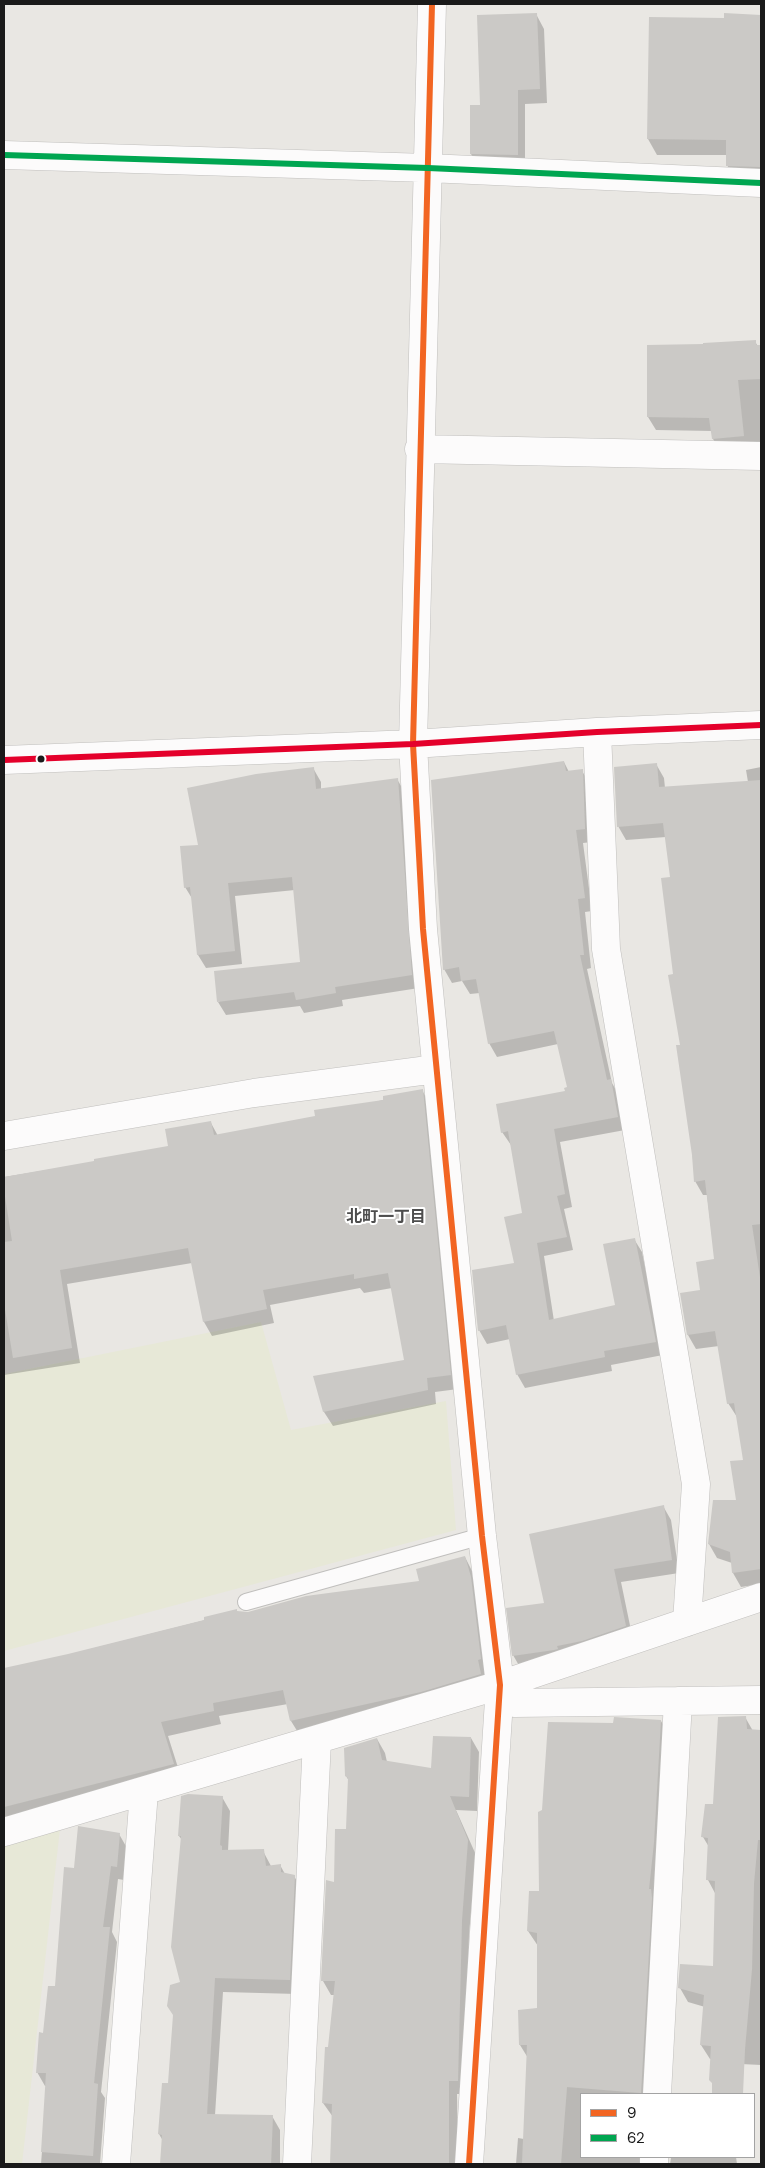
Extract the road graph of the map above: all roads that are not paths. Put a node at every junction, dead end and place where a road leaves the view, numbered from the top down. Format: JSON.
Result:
{"nodes":[{"id":1,"x":432,"y":4,"type":"edge"},
{"id":2,"x":4,"y":155,"type":"edge"},
{"id":3,"x":428,"y":168,"type":"junction"},
{"id":4,"x":761,"y":183,"type":"edge"},
{"id":5,"x":419,"y":450,"type":"junction"},
{"id":6,"x":761,"y":456,"type":"edge"},
{"id":7,"x":761,"y":725,"type":"edge"},
{"id":8,"x":597,"y":732,"type":"junction"},
{"id":9,"x":413,"y":744,"type":"junction"},
{"id":10,"x":4,"y":760,"type":"edge"},
{"id":11,"x":436,"y":1069,"type":"junction"},
{"id":12,"x":4,"y":1136,"type":"edge"},
{"id":13,"x":482,"y":1536,"type":"junction"},
{"id":14,"x":761,"y":1597,"type":"edge"},
{"id":15,"x":246,"y":1602,"type":"dead end"},
{"id":16,"x":687,"y":1622,"type":"junction"},
{"id":17,"x":500,"y":1685,"type":"junction"},
{"id":18,"x":761,"y":1700,"type":"edge"},
{"id":19,"x":678,"y":1701,"type":"junction"},
{"id":20,"x":317,"y":1740,"type":"junction"},
{"id":21,"x":144,"y":1791,"type":"junction"},
{"id":22,"x":4,"y":1832,"type":"edge"},
{"id":23,"x":658,"y":2093,"type":"edge"},
{"id":24,"x":116,"y":2164,"type":"edge"},
{"id":25,"x":297,"y":2164,"type":"edge"},
{"id":26,"x":469,"y":2164,"type":"edge"}],
"edges":[{"from":1,"to":3,"type":"street"},
{"from":2,"to":3,"type":"street"},
{"from":3,"to":4,"type":"street"},
{"from":3,"to":5,"type":"street"},
{"from":5,"to":6,"type":"street"},
{"from":5,"to":9,"type":"street"},
{"from":7,"to":8,"type":"street"},
{"from":8,"to":9,"type":"street"},
{"from":8,"to":16,"type":"street"},
{"from":9,"to":10,"type":"street"},
{"from":9,"to":11,"type":"street"},
{"from":11,"to":12,"type":"street"},
{"from":11,"to":13,"type":"street"},
{"from":13,"to":15,"type":"lane"},
{"from":13,"to":17,"type":"street"},
{"from":14,"to":16,"type":"street"},
{"from":16,"to":17,"type":"street"},
{"from":17,"to":19,"type":"street"},
{"from":17,"to":20,"type":"street"},
{"from":17,"to":26,"type":"street"},
{"from":18,"to":19,"type":"street"},
{"from":19,"to":23,"type":"street"},
{"from":20,"to":21,"type":"street"},
{"from":20,"to":25,"type":"street"},
{"from":21,"to":22,"type":"street"},
{"from":21,"to":24,"type":"street"}]}
